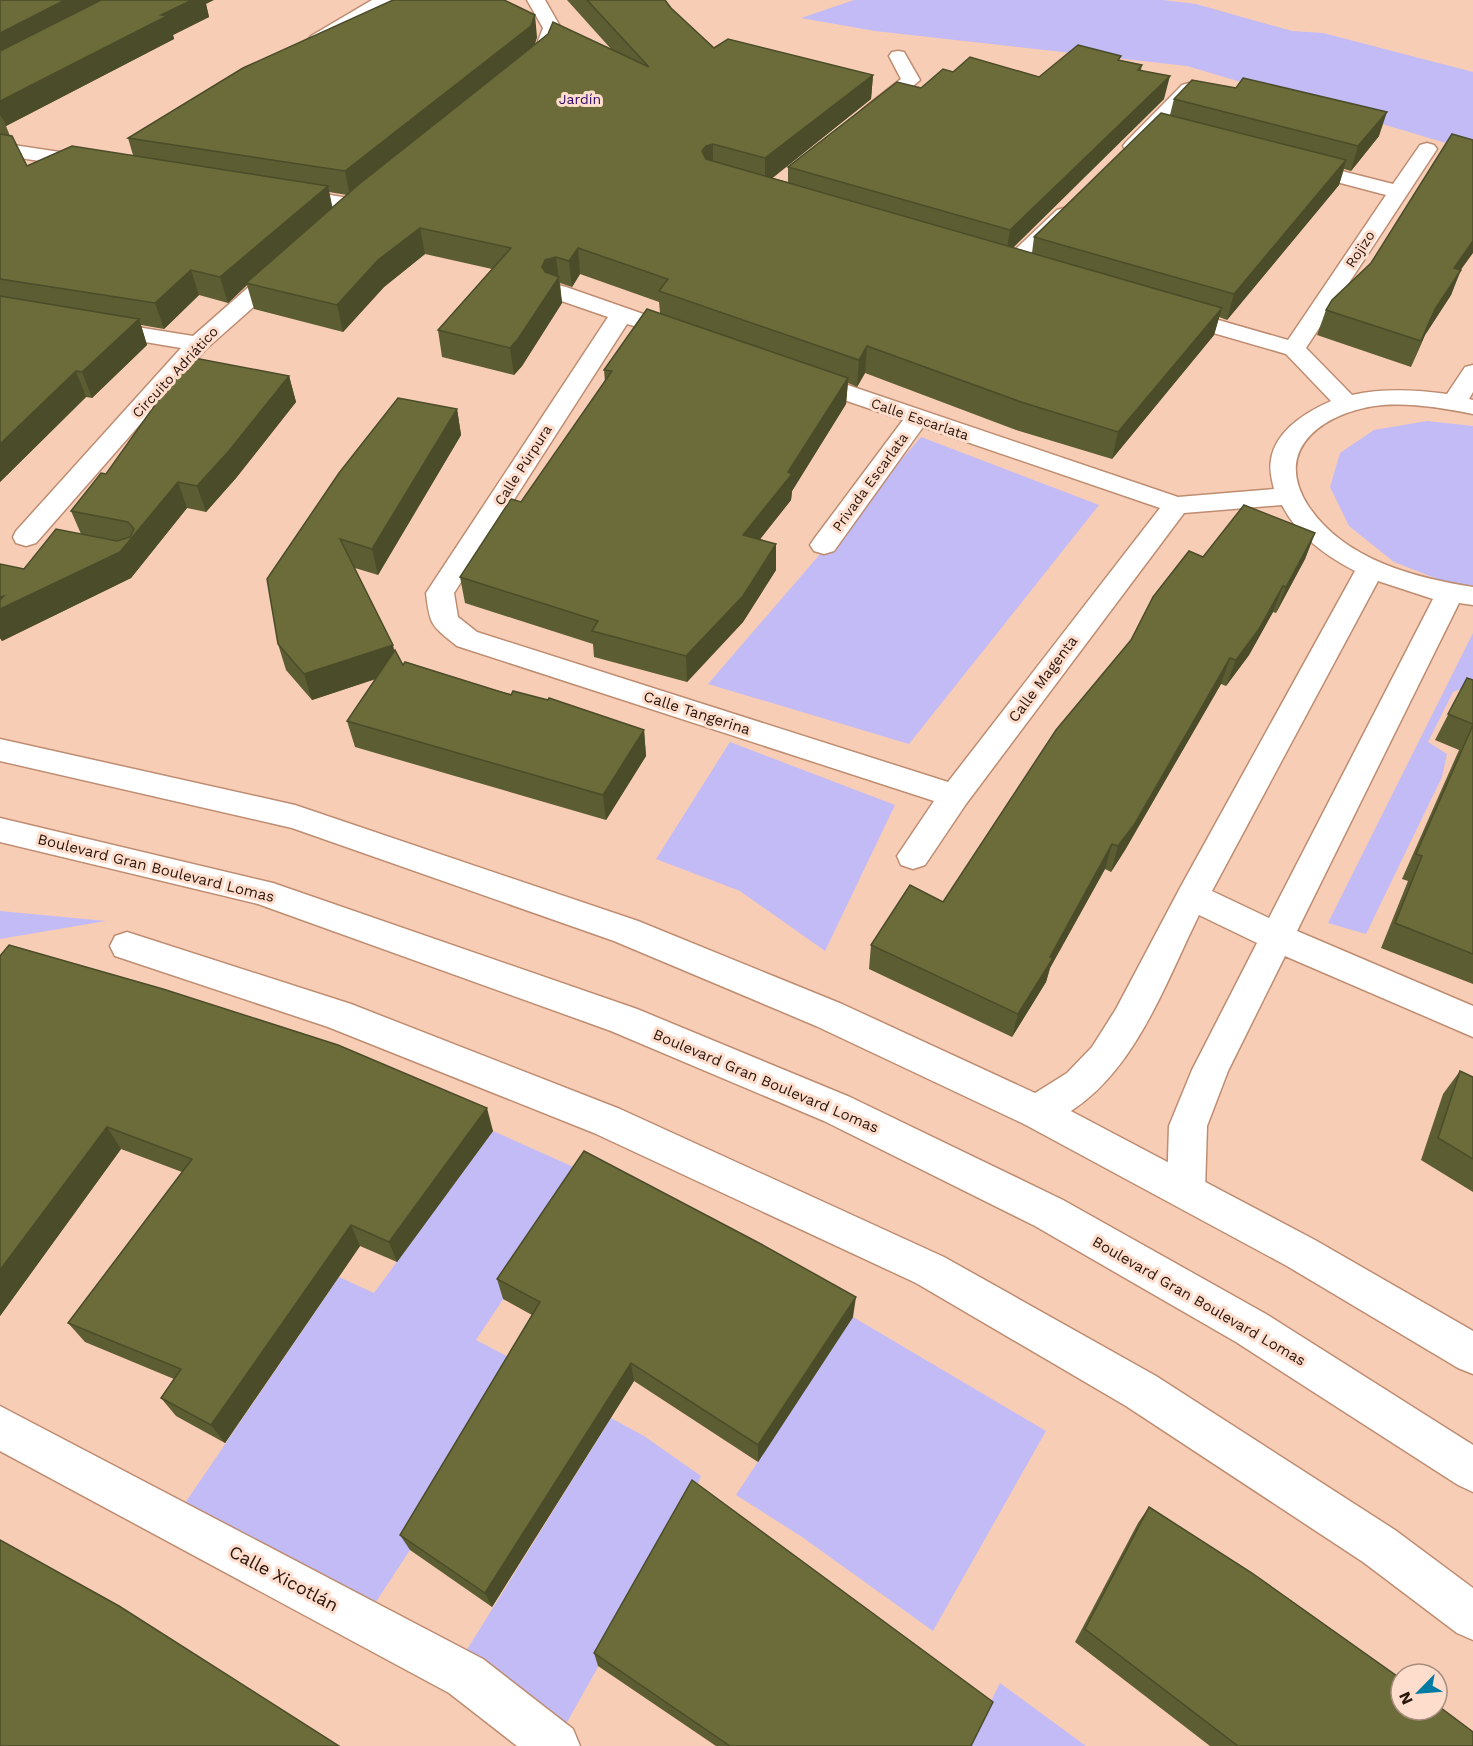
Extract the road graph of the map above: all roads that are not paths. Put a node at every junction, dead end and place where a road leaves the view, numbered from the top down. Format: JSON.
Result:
{"nodes":[{"id":1,"x":384,"y":0,"type":"edge"},
{"id":2,"x":536,"y":0,"type":"edge"},
{"id":3,"x":303,"y":49,"type":"edge"},
{"id":4,"x":898,"y":56,"type":"dead end"},
{"id":5,"x":516,"y":74,"type":"edge"},
{"id":6,"x":1189,"y":89,"type":"edge"},
{"id":7,"x":857,"y":123,"type":"edge"},
{"id":8,"x":1152,"y":127,"type":"junction"},
{"id":9,"x":1175,"y":133,"type":"edge"},
{"id":10,"x":0,"y":149,"type":"edge"},
{"id":11,"x":1426,"y":149,"type":"dead end"},
{"id":12,"x":1119,"y":160,"type":"edge"},
{"id":13,"x":1275,"y":160,"type":"edge"},
{"id":14,"x":110,"y":166,"type":"edge"},
{"id":15,"x":262,"y":190,"type":"edge"},
{"id":16,"x":372,"y":190,"type":"edge"},
{"id":17,"x":1398,"y":192,"type":"junction"},
{"id":18,"x":1077,"y":201,"type":"edge"},
{"id":19,"x":354,"y":205,"type":"junction"},
{"id":20,"x":337,"y":220,"type":"edge"},
{"id":21,"x":302,"y":251,"type":"edge"},
{"id":22,"x":988,"y":260,"type":"edge"},
{"id":23,"x":1010,"y":267,"type":"junction"},
{"id":24,"x":1033,"y":274,"type":"edge"},
{"id":25,"x":558,"y":291,"type":"edge"},
{"id":26,"x":1158,"y":310,"type":"edge"},
{"id":27,"x":622,"y":314,"type":"junction"},
{"id":28,"x":81,"y":325,"type":"edge"},
{"id":29,"x":666,"y":330,"type":"edge"},
{"id":30,"x":198,"y":344,"type":"junction"},
{"id":31,"x":1294,"y":349,"type":"junction"},
{"id":32,"x":786,"y":372,"type":"edge"},
{"id":33,"x":1473,"y":372,"type":"edge"},
{"id":34,"x":1347,"y":404,"type":"junction"},
{"id":35,"x":1464,"y":405,"type":"edge"},
{"id":36,"x":917,"y":418,"type":"junction"},
{"id":37,"x":1289,"y":496,"type":"junction"},
{"id":38,"x":1176,"y":505,"type":"junction"},
{"id":39,"x":13,"y":534,"type":"edge"},
{"id":40,"x":60,"y":543,"type":"edge"},
{"id":41,"x":824,"y":545,"type":"dead end"},
{"id":42,"x":1371,"y":568,"type":"junction"},
{"id":43,"x":1461,"y":594,"type":"edge"},
{"id":44,"x":444,"y":621,"type":"joint"},
{"id":45,"x":0,"y":750,"type":"edge"},
{"id":46,"x":955,"y":796,"type":"junction"},
{"id":47,"x":0,"y":830,"type":"edge"},
{"id":48,"x":913,"y":856,"type":"dead end"},
{"id":49,"x":1192,"y":897,"type":"junction"},
{"id":50,"x":1277,"y":937,"type":"junction"},
{"id":51,"x":127,"y":946,"type":"dead end"},
{"id":52,"x":1473,"y":1022,"type":"edge"},
{"id":53,"x":1037,"y":1112,"type":"junction"},
{"id":54,"x":1186,"y":1190,"type":"junction"},
{"id":55,"x":1473,"y":1354,"type":"edge"},
{"id":56,"x":0,"y":1428,"type":"edge"},
{"id":57,"x":1473,"y":1470,"type":"edge"},
{"id":58,"x":1473,"y":1617,"type":"edge"},
{"id":59,"x":556,"y":1746,"type":"edge"}],
"edges":[{"from":1,"to":3,"type":"street"},
{"from":2,"to":5,"type":"street"},
{"from":4,"to":7,"type":"street"},
{"from":6,"to":8,"type":"street"},
{"from":8,"to":9,"type":"street"},
{"from":8,"to":12,"type":"street"},
{"from":10,"to":14,"type":"street"},
{"from":11,"to":17,"type":"street","name":"Rojizo"},
{"from":13,"to":17,"type":"street"},
{"from":15,"to":19,"type":"street"},
{"from":16,"to":19,"type":"street"},
{"from":17,"to":31,"type":"street","name":"Rojizo"},
{"from":18,"to":23,"type":"street"},
{"from":19,"to":20,"type":"street"},
{"from":21,"to":30,"type":"street","name":"Circuito Adriático"},
{"from":22,"to":23,"type":"street"},
{"from":23,"to":24,"type":"street"},
{"from":25,"to":27,"type":"street"},
{"from":26,"to":31,"type":"street"},
{"from":27,"to":29,"type":"street"},
{"from":27,"to":44,"type":"street","name":"Calle Púrpura"},
{"from":28,"to":30,"type":"street"},
{"from":30,"to":39,"type":"street","name":"Circuito Adriático"},
{"from":31,"to":34,"type":"street"},
{"from":32,"to":36,"type":"street","name":"Calle Escarlata"},
{"from":33,"to":35,"type":"street"},
{"from":34,"to":35,"type":"street"},
{"from":34,"to":37,"type":"street"},
{"from":36,"to":38,"type":"street","name":"Calle Escarlata"},
{"from":36,"to":41,"type":"street","name":"Privada Escarlata"},
{"from":37,"to":38,"type":"street","name":"Calle Escarlata"},
{"from":37,"to":42,"type":"street"},
{"from":38,"to":46,"type":"street","name":"Calle Magenta"},
{"from":39,"to":40,"type":"street","name":"Circuito Adriático"},
{"from":42,"to":43,"type":"street"},
{"from":42,"to":49,"type":"street"},
{"from":43,"to":50,"type":"street"},
{"from":44,"to":46,"type":"street","name":"Calle Tangerina"},
{"from":45,"to":53,"type":"street"},
{"from":46,"to":48,"type":"street","name":"Calle Magenta"},
{"from":47,"to":57,"type":"street","name":"Boulevard Gran Boulevard Lomas"},
{"from":49,"to":50,"type":"street"},
{"from":49,"to":53,"type":"street"},
{"from":50,"to":52,"type":"street"},
{"from":50,"to":54,"type":"street"},
{"from":51,"to":58,"type":"street"},
{"from":53,"to":54,"type":"street"},
{"from":54,"to":55,"type":"street"},
{"from":56,"to":59,"type":"street","name":"Calle Xicotlán"}]}
